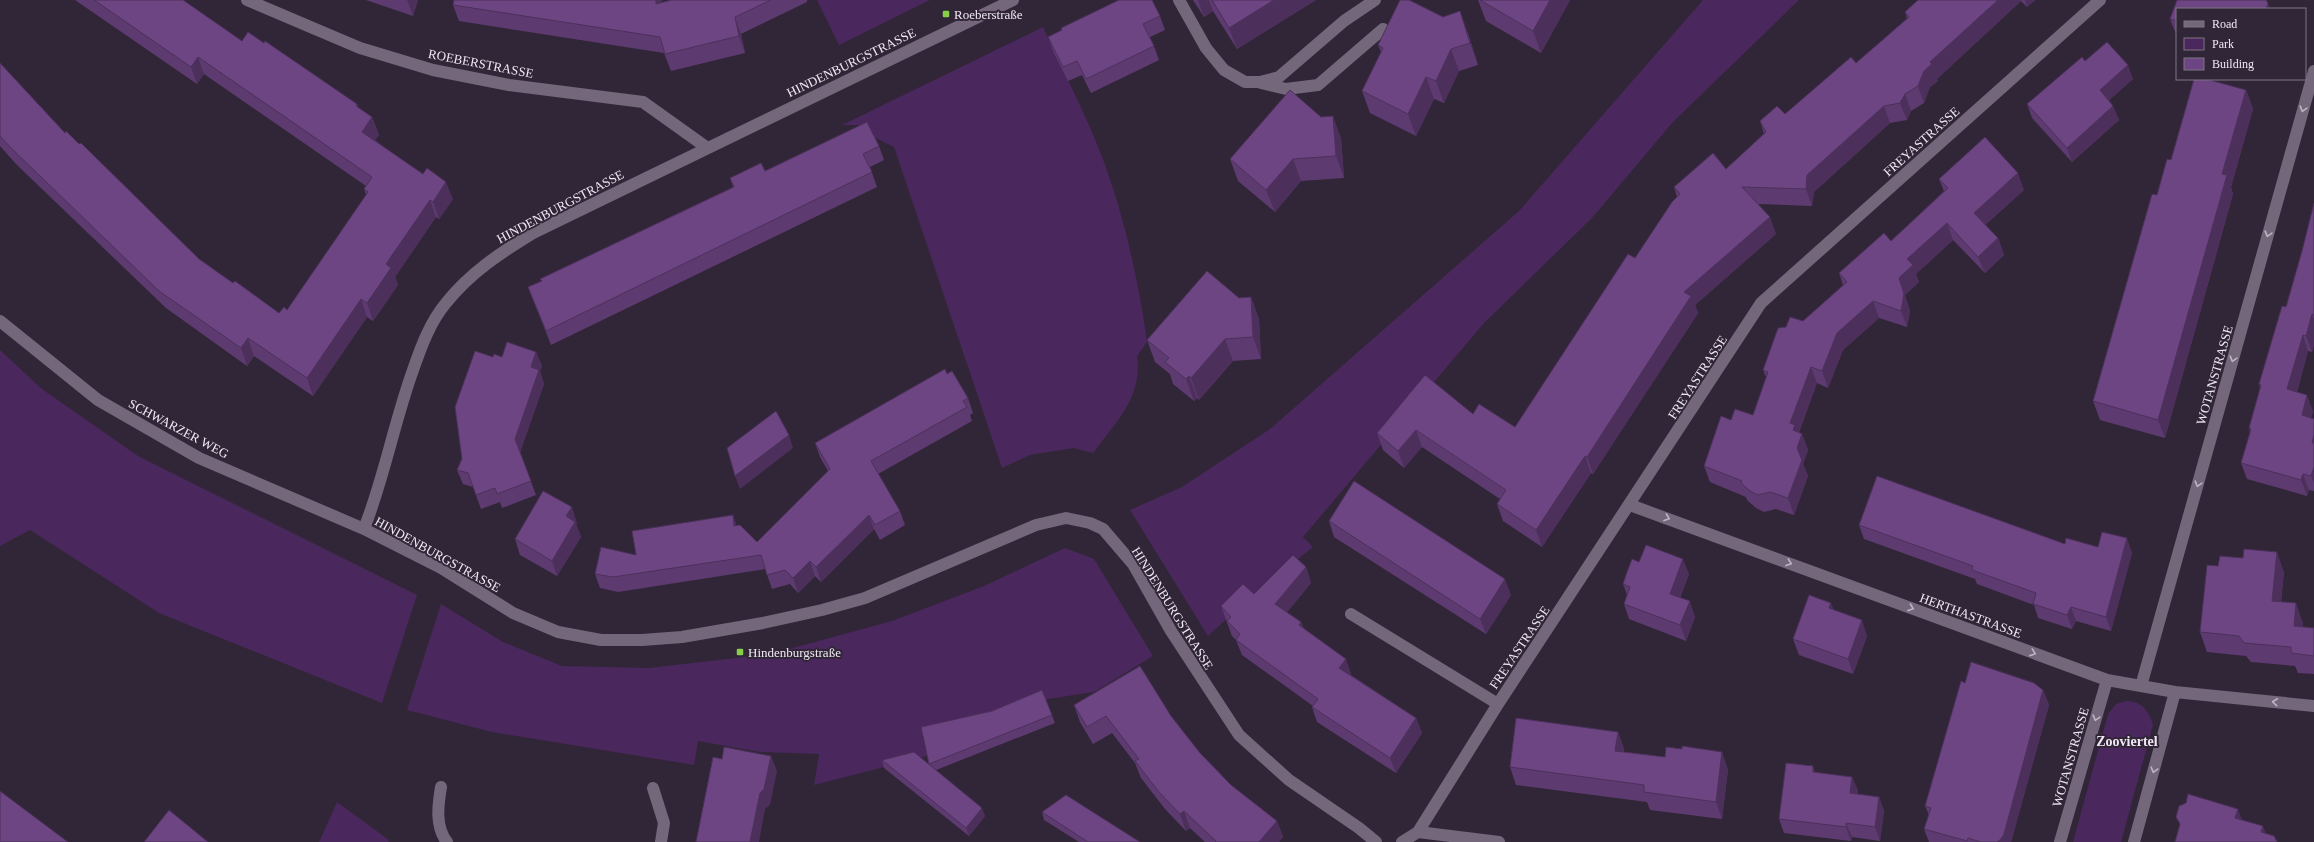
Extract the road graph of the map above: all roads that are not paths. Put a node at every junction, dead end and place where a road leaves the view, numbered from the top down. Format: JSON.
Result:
{"nodes":[{"id":1,"x":247,"y":0,"type":"edge"},
{"id":2,"x":1013,"y":0,"type":"edge"},
{"id":3,"x":1179,"y":0,"type":"edge"},
{"id":4,"x":1375,"y":0,"type":"edge"},
{"id":5,"x":2100,"y":0,"type":"edge"},
{"id":6,"x":1383,"y":29,"type":"dead end"},
{"id":7,"x":2314,"y":71,"type":"edge"},
{"id":8,"x":1260,"y":82,"type":"junction"},
{"id":9,"x":706,"y":147,"type":"junction"},
{"id":10,"x":0,"y":321,"type":"edge"},
{"id":11,"x":1630,"y":505,"type":"junction"},
{"id":12,"x":364,"y":529,"type":"junction"},
{"id":13,"x":1351,"y":614,"type":"dead end"},
{"id":14,"x":2107,"y":680,"type":"junction"},
{"id":15,"x":2141,"y":686,"type":"junction"},
{"id":16,"x":2175,"y":692,"type":"junction"},
{"id":17,"x":1498,"y":704,"type":"junction"},
{"id":18,"x":2314,"y":706,"type":"edge"},
{"id":19,"x":441,"y":787,"type":"dead end"},
{"id":20,"x":654,"y":788,"type":"dead end"},
{"id":21,"x":1418,"y":832,"type":"junction"},
{"id":22,"x":447,"y":842,"type":"edge"},
{"id":23,"x":661,"y":842,"type":"edge"},
{"id":24,"x":1376,"y":842,"type":"edge"},
{"id":25,"x":1402,"y":842,"type":"edge"},
{"id":26,"x":1499,"y":842,"type":"edge"},
{"id":27,"x":2060,"y":842,"type":"edge"},
{"id":28,"x":2134,"y":842,"type":"edge"}],
"edges":[{"from":1,"to":9,"type":"street","name":"ROEBERSTRASSE"},
{"from":2,"to":9,"type":"street","name":"HINDENBURGSTRASSE"},
{"from":3,"to":8,"type":"street"},
{"from":4,"to":8,"type":"street"},
{"from":5,"to":11,"type":"street","name":"FREYASTRASSE"},
{"from":6,"to":8,"type":"street"},
{"from":7,"to":15,"type":"street","name":"WOTANSTRASSE","one_way":true},
{"from":9,"to":12,"type":"street","name":"HINDENBURGSTRASSE"},
{"from":10,"to":12,"type":"street","name":"SCHWARZER WEG"},
{"from":11,"to":14,"type":"street","name":"HERTHASTRASSE","one_way":true},
{"from":11,"to":17,"type":"street","name":"FREYASTRASSE"},
{"from":12,"to":24,"type":"street","name":"HINDENBURGSTRASSE"},
{"from":13,"to":17,"type":"street"},
{"from":14,"to":15,"type":"street","name":"HERTHASTRASSE"},
{"from":14,"to":27,"type":"street","name":"WOTANSTRASSE","one_way":true},
{"from":15,"to":16,"type":"street","name":"HERTHASTRASSE"},
{"from":18,"to":16,"type":"street","name":"HERTHASTRASSE","one_way":true},
{"from":16,"to":28,"type":"street","one_way":true},
{"from":17,"to":21,"type":"street","name":"FREYASTRASSE"},
{"from":19,"to":22,"type":"street"},
{"from":20,"to":23,"type":"street"},
{"from":21,"to":25,"type":"street","name":"FREYASTRASSE"},
{"from":21,"to":26,"type":"street"}]}
